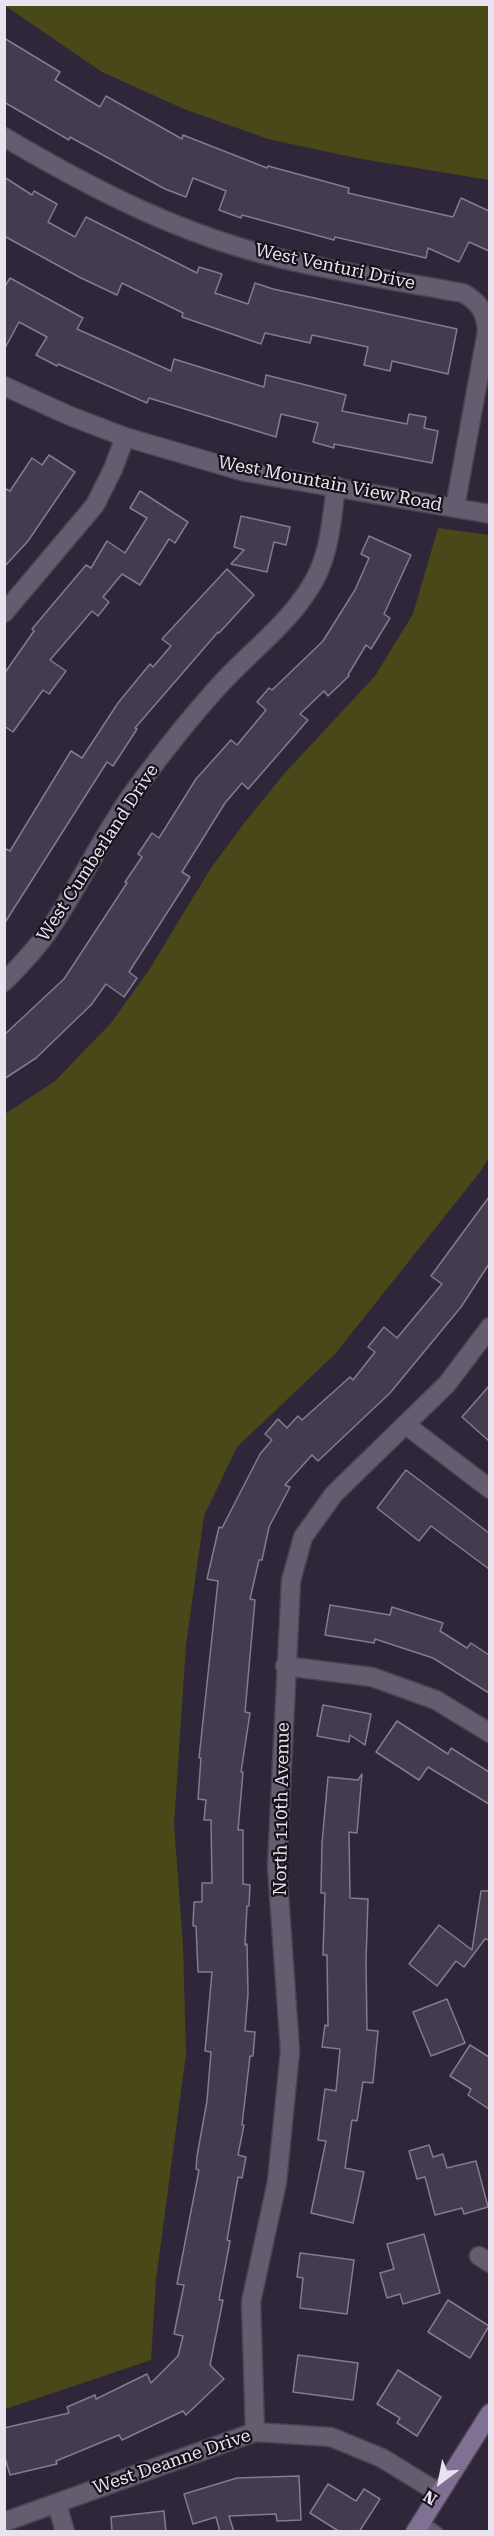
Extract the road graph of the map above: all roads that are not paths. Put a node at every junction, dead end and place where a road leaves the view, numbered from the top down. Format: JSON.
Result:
{"nodes":[{"id":1,"x":4,"y":137,"type":"edge"},
{"id":2,"x":4,"y":386,"type":"edge"},
{"id":3,"x":124,"y":437,"type":"junction"},
{"id":4,"x":336,"y":486,"type":"junction"},
{"id":5,"x":455,"y":507,"type":"junction"},
{"id":6,"x":489,"y":514,"type":"edge"},
{"id":7,"x":4,"y":613,"type":"edge"},
{"id":8,"x":4,"y":982,"type":"edge"},
{"id":9,"x":489,"y":1328,"type":"edge"},
{"id":10,"x":406,"y":1425,"type":"junction"},
{"id":11,"x":489,"y":1489,"type":"edge"},
{"id":12,"x":285,"y":1666,"type":"junction"},
{"id":13,"x":489,"y":1733,"type":"edge"},
{"id":14,"x":489,"y":2413,"type":"edge"},
{"id":15,"x":255,"y":2432,"type":"junction"},
{"id":16,"x":439,"y":2493,"type":"junction"},
{"id":17,"x":57,"y":2504,"type":"junction"},
{"id":18,"x":4,"y":2522,"type":"edge"},
{"id":19,"x":419,"y":2526,"type":"edge"},
{"id":20,"x":64,"y":2532,"type":"edge"},
{"id":21,"x":438,"y":2532,"type":"edge"}],
"edges":[{"from":1,"to":5,"type":"street","name":"West Venturi Drive"},
{"from":2,"to":3,"type":"street","name":"West Mountain View Road"},
{"from":3,"to":4,"type":"street","name":"West Mountain View Road"},
{"from":3,"to":7,"type":"street"},
{"from":4,"to":5,"type":"street","name":"West Mountain View Road"},
{"from":4,"to":8,"type":"street","name":"West Cumberland Drive"},
{"from":5,"to":6,"type":"street","name":"West Mountain View Road"},
{"from":9,"to":10,"type":"street","name":"North 110th Avenue"},
{"from":10,"to":11,"type":"street"},
{"from":10,"to":12,"type":"street","name":"North 110th Avenue"},
{"from":12,"to":13,"type":"street"},
{"from":12,"to":15,"type":"street","name":"North 110th Avenue"},
{"from":14,"to":16,"type":"street"},
{"from":15,"to":16,"type":"street","name":"West Deanne Drive"},
{"from":15,"to":17,"type":"street","name":"West Deanne Drive"},
{"from":16,"to":19,"type":"street"},
{"from":17,"to":18,"type":"street","name":"West Deanne Drive"},
{"from":17,"to":20,"type":"street"},
{"from":19,"to":21,"type":"lane"}]}
